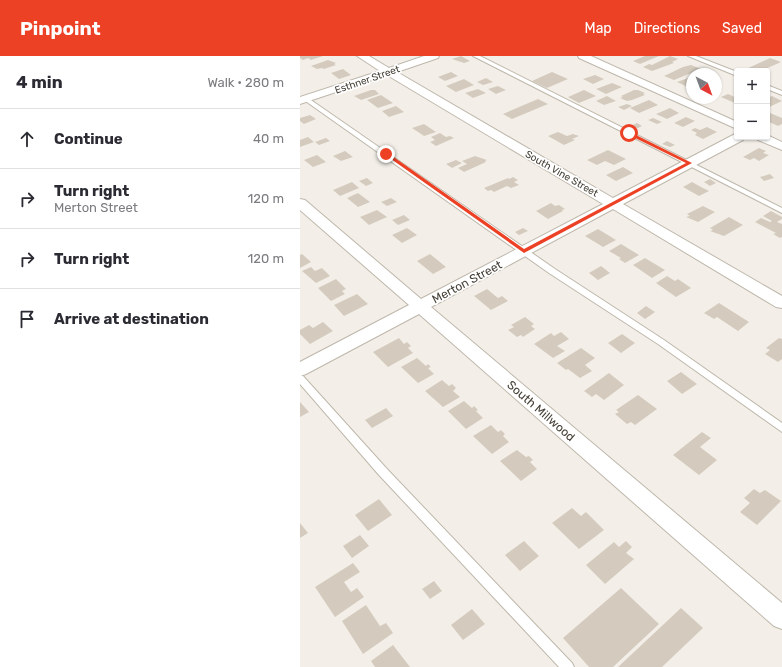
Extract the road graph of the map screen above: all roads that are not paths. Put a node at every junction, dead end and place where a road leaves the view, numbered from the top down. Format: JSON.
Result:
{"nodes":[{"id":1,"x":362,"y":56,"type":"edge"},
{"id":2,"x":434,"y":56,"type":"edge"},
{"id":3,"x":476,"y":56,"type":"edge"},
{"id":4,"x":583,"y":56,"type":"edge"},
{"id":5,"x":691,"y":56,"type":"edge"},
{"id":6,"x":388,"y":71,"type":"junction"},
{"id":7,"x":734,"y":73,"type":"edge"},
{"id":8,"x":770,"y":88,"type":"edge"},
{"id":9,"x":782,"y":93,"type":"edge"},
{"id":10,"x":303,"y":100,"type":"edge"},
{"id":11,"x":734,"y":125,"type":"edge"},
{"id":12,"x":734,"y":140,"type":"edge"},
{"id":13,"x":769,"y":140,"type":"edge"},
{"id":14,"x":782,"y":146,"type":"edge"},
{"id":15,"x":690,"y":163,"type":"junction"},
{"id":16,"x":300,"y":203,"type":"edge"},
{"id":17,"x":613,"y":203,"type":"junction"},
{"id":18,"x":782,"y":211,"type":"edge"},
{"id":19,"x":524,"y":251,"type":"junction"},
{"id":20,"x":782,"y":303,"type":"edge"},
{"id":21,"x":420,"y":307,"type":"junction"},
{"id":22,"x":300,"y":370,"type":"edge"},
{"id":23,"x":300,"y":378,"type":"edge"},
{"id":24,"x":782,"y":428,"type":"edge"},
{"id":25,"x":782,"y":618,"type":"edge"},
{"id":26,"x":568,"y":667,"type":"edge"}],
"edges":[{"from":1,"to":6,"type":"street","name":"South Vine Street"},
{"from":2,"to":6,"type":"street","name":"Esthner Street"},
{"from":3,"to":15,"type":"lane"},
{"from":4,"to":11,"type":"street"},
{"from":5,"to":7,"type":"lane"},
{"from":6,"to":10,"type":"street","name":"Esthner Street"},
{"from":6,"to":17,"type":"street","name":"South Vine Street"},
{"from":8,"to":9,"type":"lane"},
{"from":10,"to":19,"type":"lane"},
{"from":12,"to":15,"type":"street","name":"Merton Street"},
{"from":13,"to":14,"type":"street"},
{"from":15,"to":17,"type":"street","name":"Merton Street"},
{"from":15,"to":18,"type":"lane"},
{"from":16,"to":21,"type":"street","name":"South Millwood"},
{"from":17,"to":19,"type":"street","name":"Merton Street"},
{"from":17,"to":20,"type":"street","name":"South Vine Street"},
{"from":19,"to":21,"type":"street","name":"Merton Street"},
{"from":19,"to":24,"type":"lane"},
{"from":21,"to":22,"type":"street","name":"Merton Street"},
{"from":21,"to":25,"type":"street","name":"South Millwood"},
{"from":23,"to":26,"type":"lane"}]}
